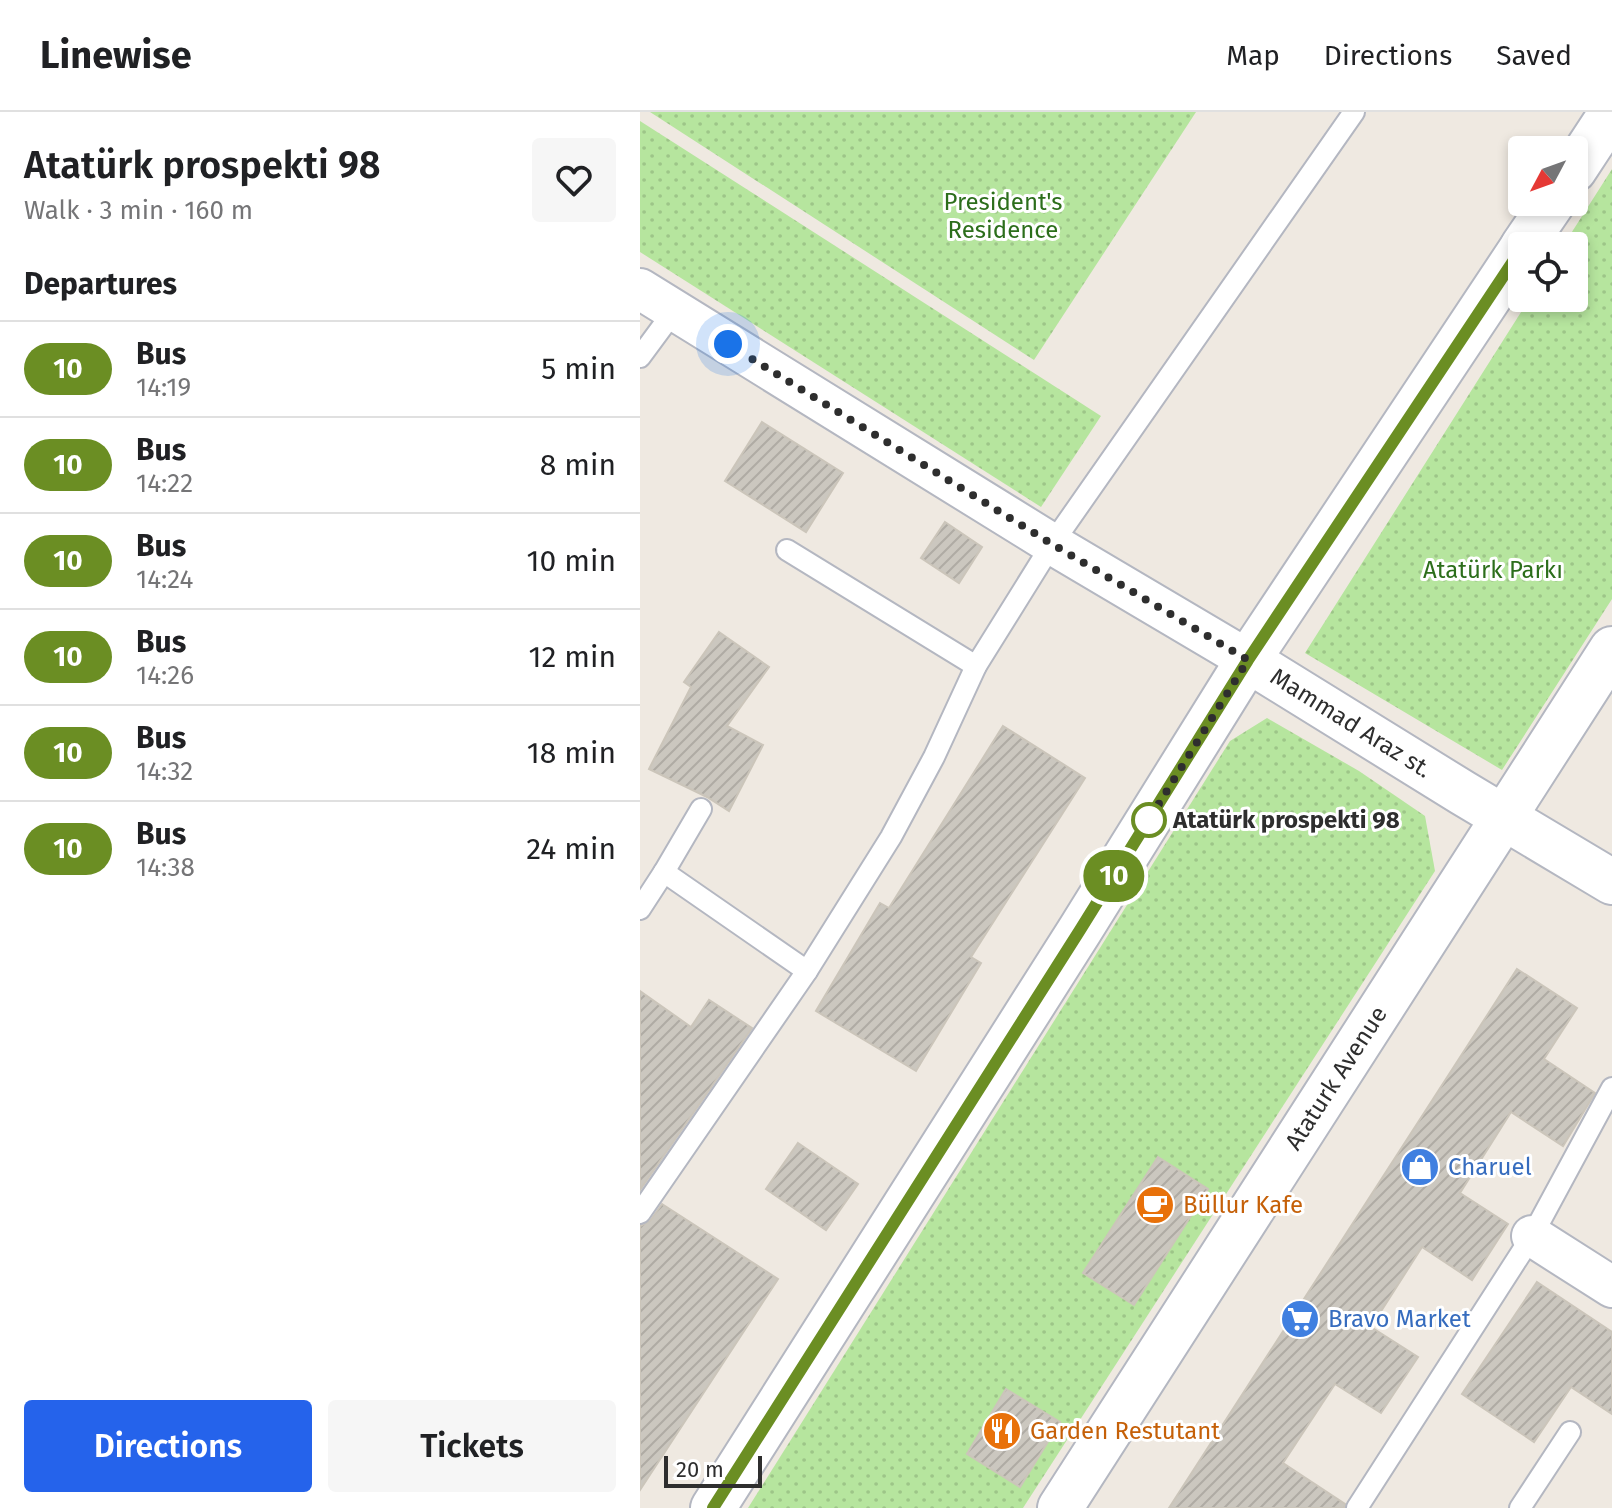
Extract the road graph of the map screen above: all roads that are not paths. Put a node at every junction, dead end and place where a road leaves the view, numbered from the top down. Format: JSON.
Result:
{"nodes":[{"id":1,"x":1354,"y":112,"type":"edge"},
{"id":2,"x":1612,"y":112,"type":"edge"},
{"id":3,"x":1588,"y":149,"type":"edge"},
{"id":4,"x":1508,"y":270,"type":"edge"},
{"id":5,"x":640,"y":289,"type":"edge"},
{"id":6,"x":674,"y":311,"type":"junction"},
{"id":7,"x":640,"y":357,"type":"edge"},
{"id":8,"x":1052,"y":544,"type":"junction"},
{"id":9,"x":787,"y":550,"type":"dead end"},
{"id":10,"x":1612,"y":649,"type":"edge"},
{"id":11,"x":1248,"y":660,"type":"junction"},
{"id":12,"x":976,"y":666,"type":"junction"},
{"id":13,"x":701,"y":809,"type":"dead end"},
{"id":14,"x":1504,"y":817,"type":"junction"},
{"id":15,"x":664,"y":872,"type":"junction"},
{"id":16,"x":1612,"y":882,"type":"edge"},
{"id":17,"x":640,"y":909,"type":"edge"},
{"id":18,"x":807,"y":971,"type":"junction"},
{"id":19,"x":1612,"y":1088,"type":"edge"},
{"id":20,"x":640,"y":1213,"type":"edge"},
{"id":21,"x":1532,"y":1236,"type":"junction"},
{"id":22,"x":1612,"y":1287,"type":"edge"},
{"id":23,"x":1570,"y":1432,"type":"dead end"},
{"id":24,"x":713,"y":1508,"type":"edge"},
{"id":25,"x":1060,"y":1508,"type":"edge"},
{"id":26,"x":1357,"y":1508,"type":"edge"},
{"id":27,"x":1520,"y":1508,"type":"edge"}],
"edges":[{"from":1,"to":8,"type":"lane"},
{"from":2,"to":3,"type":"main road"},
{"from":4,"to":11,"type":"main road"},
{"from":5,"to":6,"type":"street","name":"Mammad Araz st."},
{"from":6,"to":7,"type":"lane"},
{"from":6,"to":8,"type":"street","name":"Mammad Araz st."},
{"from":8,"to":11,"type":"street","name":"Mammad Araz st."},
{"from":8,"to":12,"type":"lane"},
{"from":9,"to":12,"type":"lane"},
{"from":10,"to":14,"type":"main road","name":"Ataturk Avenue"},
{"from":11,"to":14,"type":"main road","name":"Mammad Araz st."},
{"from":11,"to":24,"type":"main road"},
{"from":12,"to":18,"type":"lane"},
{"from":13,"to":15,"type":"lane"},
{"from":14,"to":16,"type":"main road","name":"Mammad Araz st."},
{"from":14,"to":25,"type":"main road","name":"Ataturk Avenue"},
{"from":15,"to":17,"type":"lane"},
{"from":15,"to":18,"type":"lane"},
{"from":18,"to":20,"type":"lane"},
{"from":19,"to":21,"type":"lane"},
{"from":21,"to":22,"type":"street"},
{"from":21,"to":26,"type":"lane"},
{"from":23,"to":27,"type":"lane"}]}
